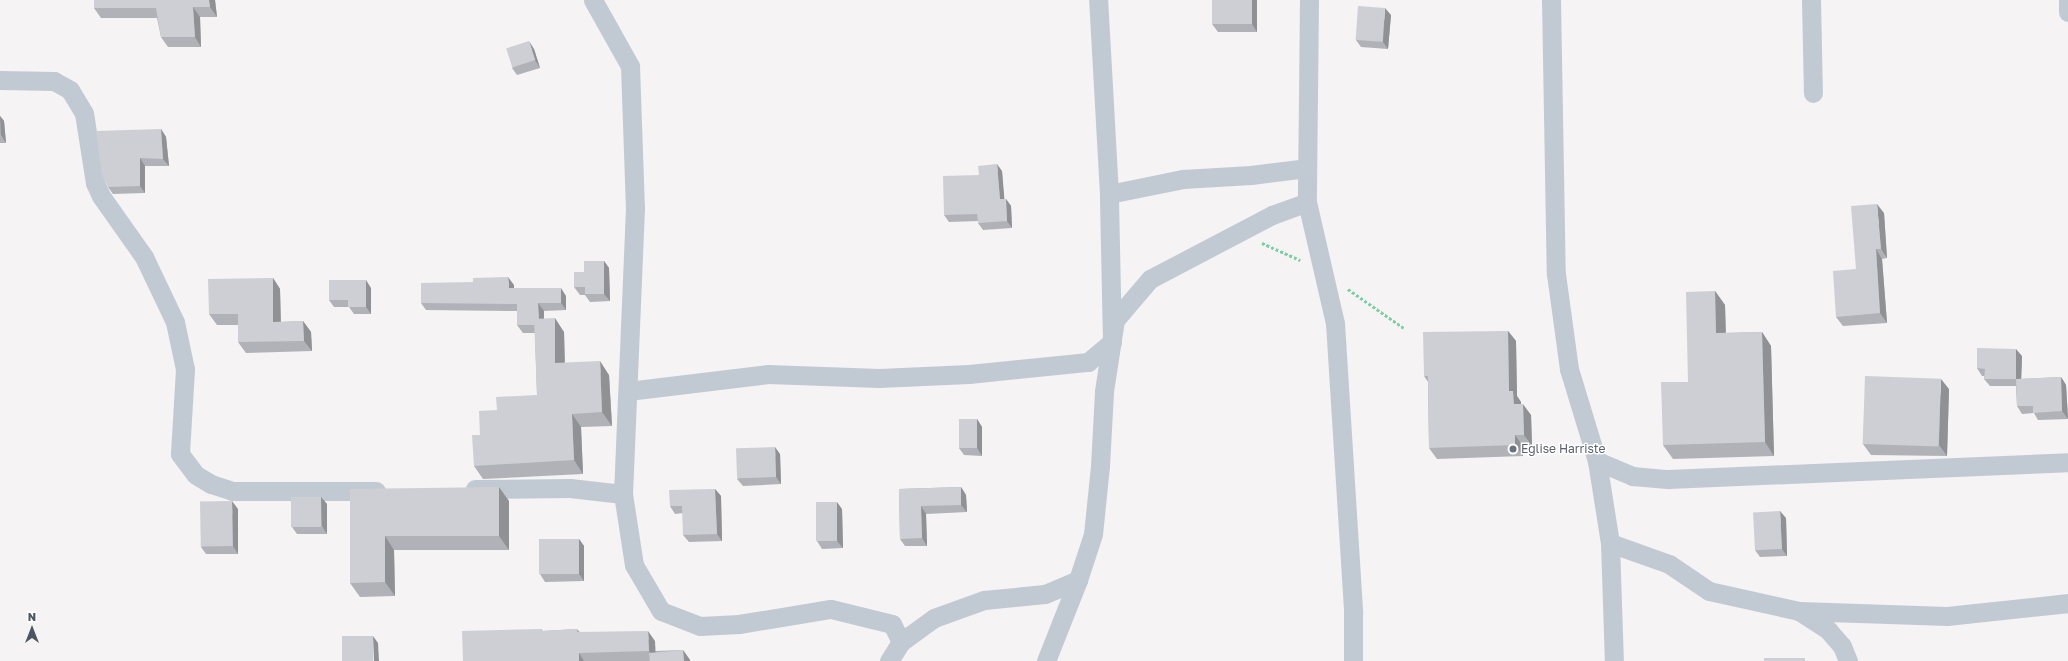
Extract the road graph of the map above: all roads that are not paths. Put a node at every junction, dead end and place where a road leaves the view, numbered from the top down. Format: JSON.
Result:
{"nodes":[{"id":1,"x":593,"y":0,"type":"edge"},
{"id":2,"x":1098,"y":0,"type":"edge"},
{"id":3,"x":1310,"y":0,"type":"edge"},
{"id":4,"x":1551,"y":0,"type":"edge"},
{"id":5,"x":1811,"y":0,"type":"edge"},
{"id":6,"x":2068,"y":0,"type":"edge"},
{"id":7,"x":2068,"y":12,"type":"edge"},
{"id":8,"x":0,"y":80,"type":"edge"},
{"id":9,"x":1812,"y":93,"type":"dead end"},
{"id":10,"x":1307,"y":168,"type":"junction"},
{"id":11,"x":1109,"y":194,"type":"junction"},
{"id":12,"x":1307,"y":202,"type":"junction"},
{"id":13,"x":1112,"y":342,"type":"junction"},
{"id":14,"x":628,"y":391,"type":"junction"},
{"id":15,"x":1597,"y":461,"type":"junction"},
{"id":16,"x":2068,"y":462,"type":"edge"},
{"id":17,"x":457,"y":490,"type":"edge"},
{"id":18,"x":395,"y":492,"type":"edge"},
{"id":19,"x":623,"y":494,"type":"junction"},
{"id":20,"x":1610,"y":543,"type":"junction"},
{"id":21,"x":1078,"y":580,"type":"junction"},
{"id":22,"x":2068,"y":603,"type":"edge"},
{"id":23,"x":1800,"y":611,"type":"junction"},
{"id":24,"x":901,"y":642,"type":"junction"},
{"id":25,"x":889,"y":661,"type":"edge"},
{"id":26,"x":1046,"y":661,"type":"edge"},
{"id":27,"x":1353,"y":661,"type":"edge"},
{"id":28,"x":1614,"y":661,"type":"edge"},
{"id":29,"x":1848,"y":661,"type":"edge"}],
"edges":[{"from":1,"to":14,"type":"street"},
{"from":2,"to":11,"type":"street"},
{"from":3,"to":10,"type":"street"},
{"from":4,"to":15,"type":"street"},
{"from":5,"to":9,"type":"street"},
{"from":6,"to":7,"type":"street"},
{"from":8,"to":18,"type":"street"},
{"from":10,"to":11,"type":"street"},
{"from":10,"to":12,"type":"street"},
{"from":11,"to":13,"type":"street"},
{"from":12,"to":13,"type":"street"},
{"from":12,"to":27,"type":"street"},
{"from":13,"to":14,"type":"street"},
{"from":13,"to":21,"type":"street"},
{"from":14,"to":19,"type":"street"},
{"from":15,"to":16,"type":"street"},
{"from":15,"to":20,"type":"street"},
{"from":17,"to":19,"type":"street"},
{"from":19,"to":24,"type":"street"},
{"from":20,"to":23,"type":"street"},
{"from":20,"to":28,"type":"street"},
{"from":21,"to":24,"type":"street"},
{"from":21,"to":26,"type":"street"},
{"from":22,"to":23,"type":"street"},
{"from":23,"to":29,"type":"street"},
{"from":24,"to":25,"type":"street"}]}
